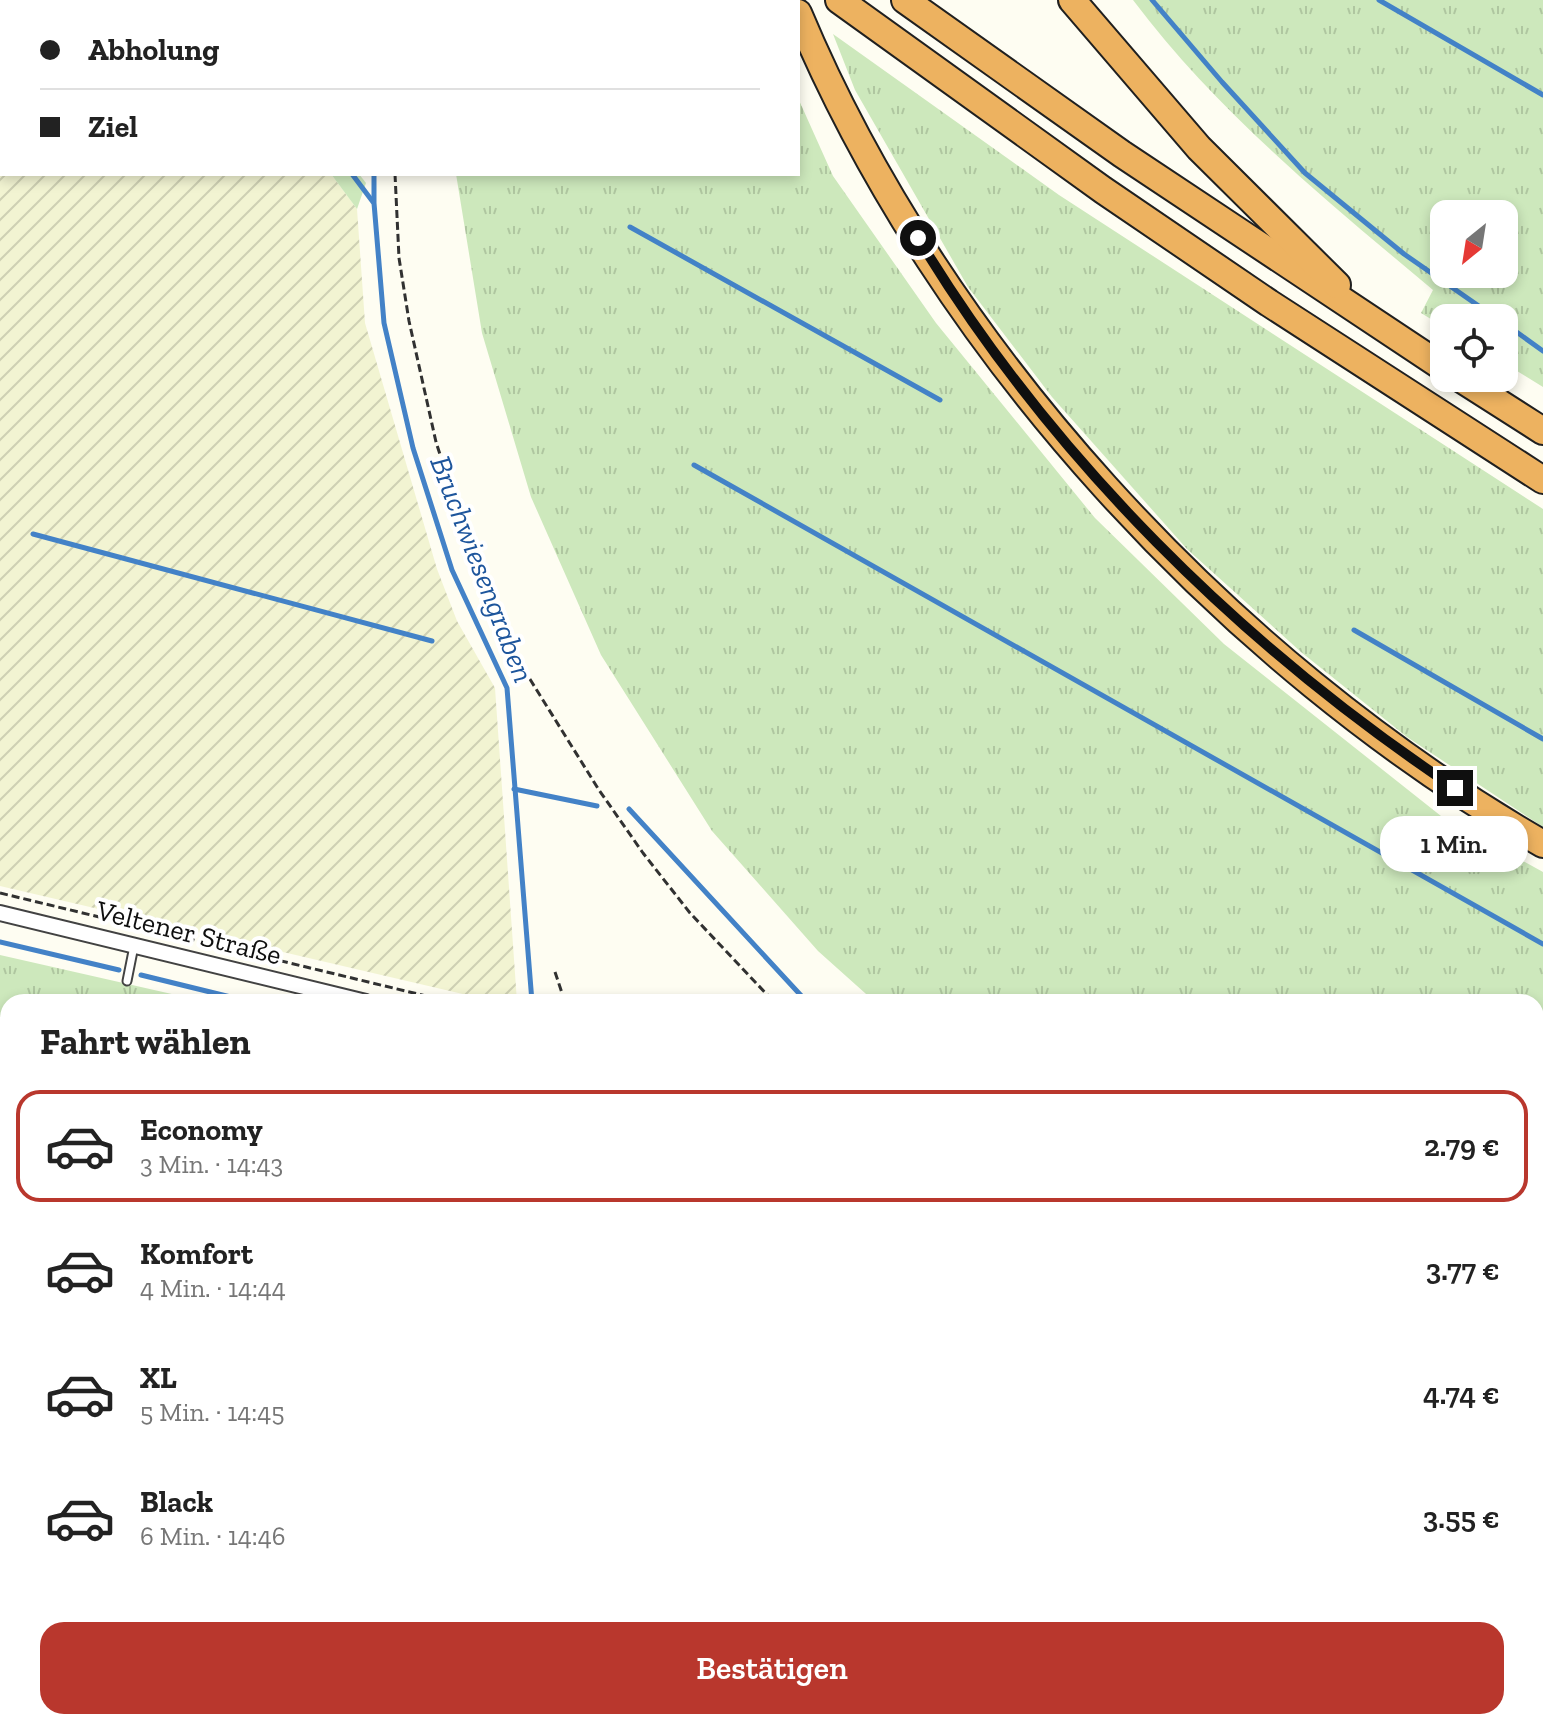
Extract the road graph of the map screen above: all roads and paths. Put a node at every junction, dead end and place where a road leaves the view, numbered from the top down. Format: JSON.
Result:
{"nodes":[{"id":1,"x":839,"y":0,"type":"edge"},
{"id":2,"x":905,"y":0,"type":"edge"},
{"id":3,"x":1072,"y":0,"type":"edge"},
{"id":4,"x":800,"y":17,"type":"edge"},
{"id":5,"x":395,"y":176,"type":"edge"},
{"id":6,"x":1380,"y":327,"type":"junction"},
{"id":7,"x":1430,"y":359,"type":"edge"},
{"id":8,"x":1482,"y":392,"type":"edge"},
{"id":9,"x":1543,"y":431,"type":"edge"},
{"id":10,"x":1543,"y":480,"type":"edge"},
{"id":11,"x":1543,"y":844,"type":"edge"},
{"id":12,"x":0,"y":893,"type":"edge"},
{"id":13,"x":0,"y":913,"type":"edge"},
{"id":14,"x":134,"y":946,"type":"junction"},
{"id":15,"x":555,"y":972,"type":"dead end"},
{"id":16,"x":127,"y":981,"type":"dead end"},
{"id":17,"x":333,"y":994,"type":"edge"},
{"id":18,"x":418,"y":994,"type":"edge"},
{"id":19,"x":562,"y":994,"type":"edge"},
{"id":20,"x":766,"y":994,"type":"edge"}],
"edges":[{"from":1,"to":10,"type":"highway"},
{"from":2,"to":6,"type":"highway"},
{"from":3,"to":6,"type":"highway"},
{"from":4,"to":11,"type":"highway"},
{"from":5,"to":20,"type":"path"},
{"from":6,"to":7,"type":"highway"},
{"from":8,"to":9,"type":"highway"},
{"from":12,"to":18,"type":"path"},
{"from":13,"to":14,"type":"street","name":"Veltener Straße"},
{"from":14,"to":16,"type":"lane"},
{"from":14,"to":17,"type":"street","name":"Veltener Straße"},
{"from":15,"to":19,"type":"path"}]}
